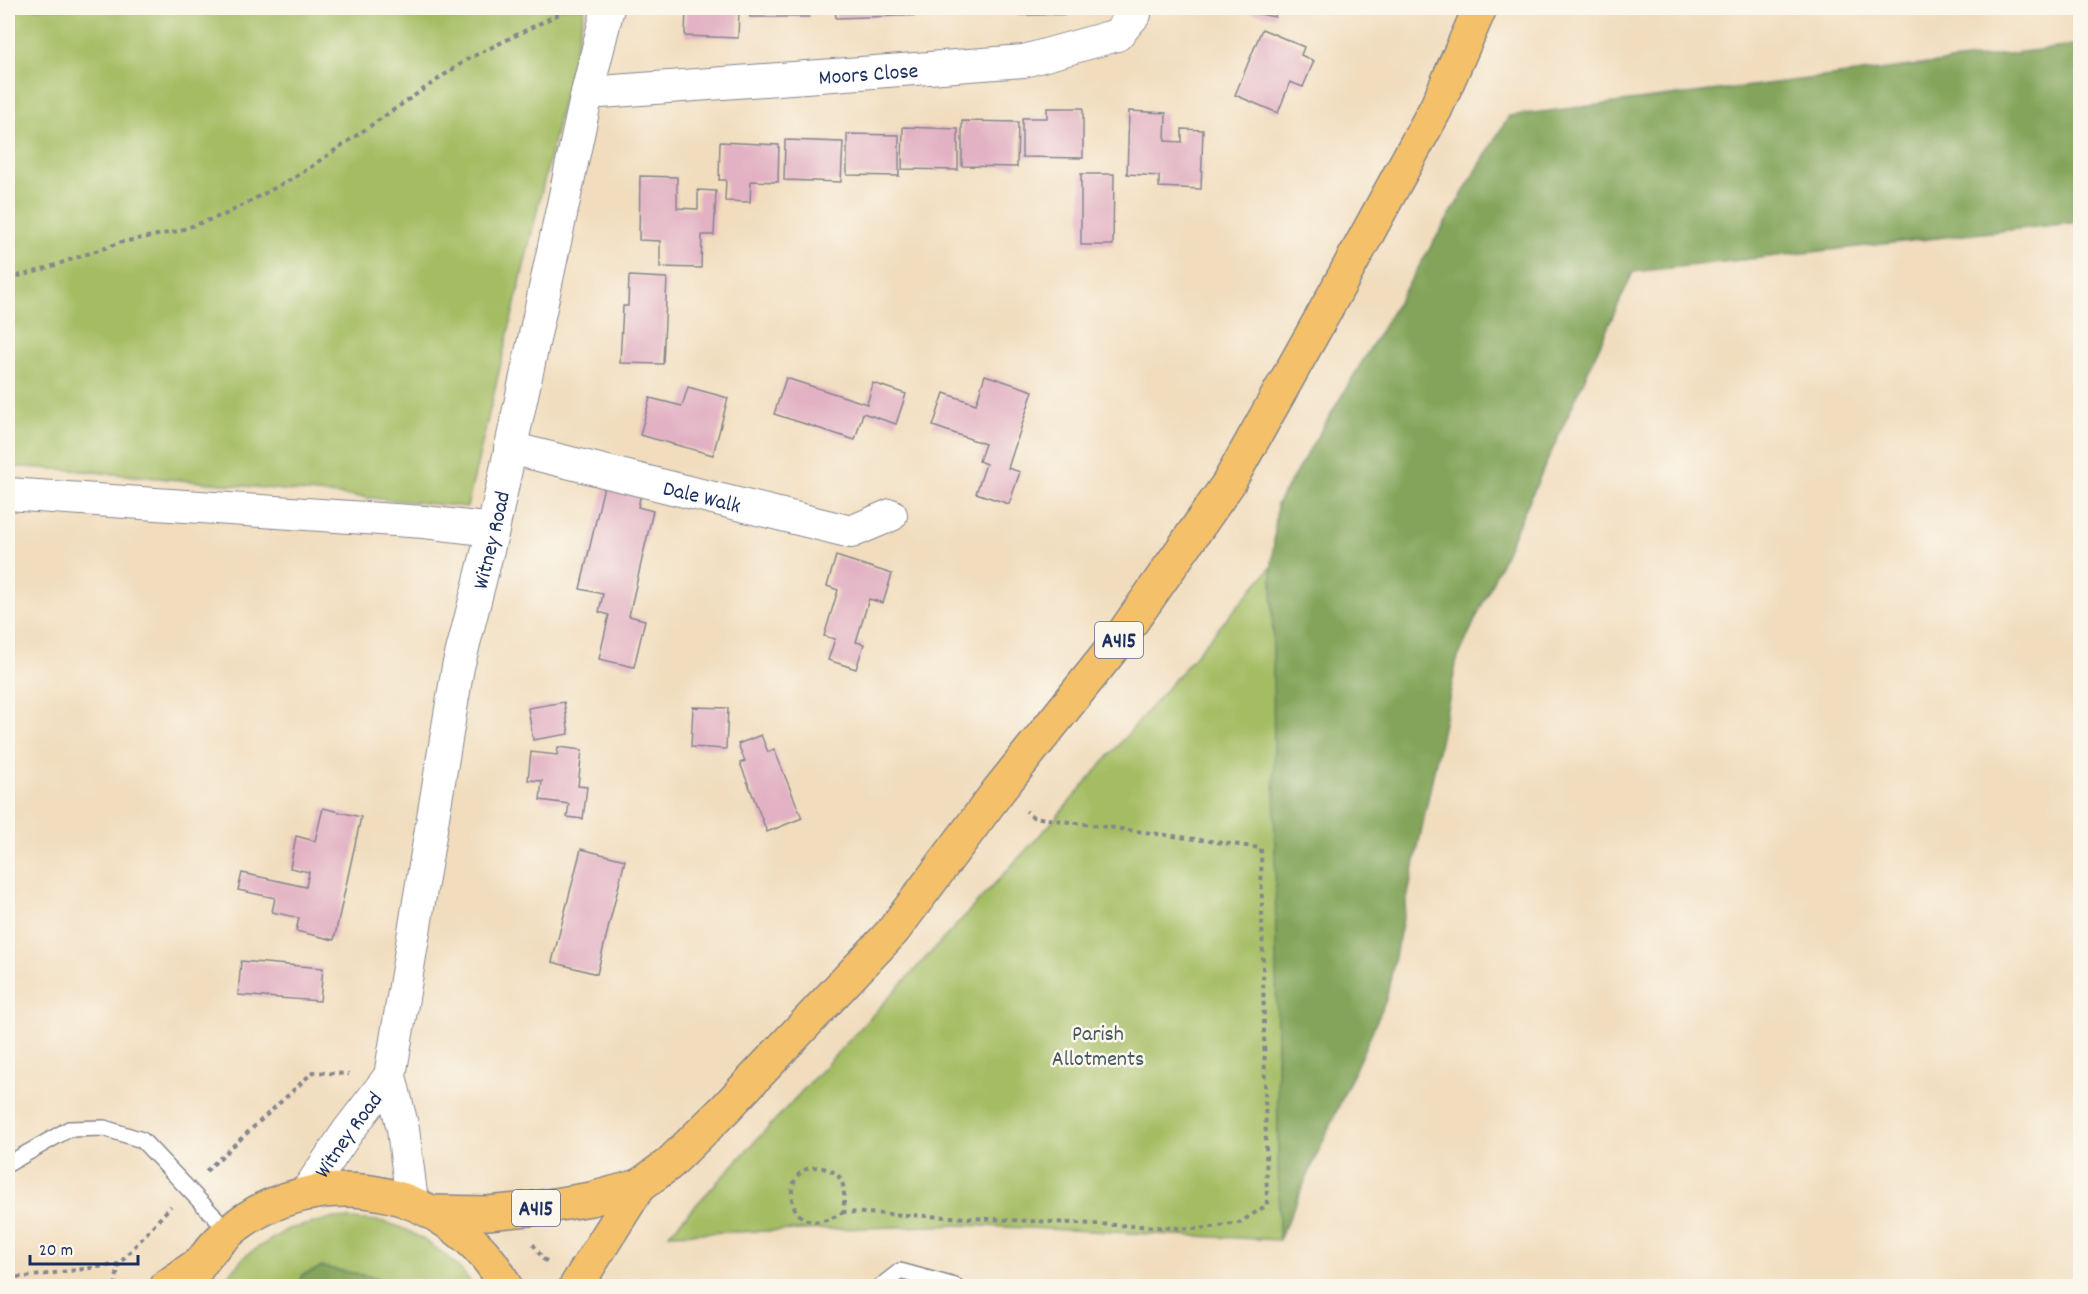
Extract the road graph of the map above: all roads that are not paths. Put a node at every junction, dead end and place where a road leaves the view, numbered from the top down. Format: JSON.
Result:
{"nodes":[{"id":1,"x":1480,"y":8,"type":"edge"},
{"id":2,"x":607,"y":14,"type":"edge"},
{"id":3,"x":1135,"y":14,"type":"dead end"},
{"id":4,"x":587,"y":93,"type":"junction"},
{"id":5,"x":510,"y":448,"type":"junction"},
{"id":6,"x":8,"y":494,"type":"edge"},
{"id":7,"x":891,"y":515,"type":"dead end"},
{"id":8,"x":493,"y":530,"type":"junction"},
{"id":9,"x":390,"y":1076,"type":"junction"},
{"id":10,"x":8,"y":1164,"type":"edge"},
{"id":11,"x":639,"y":1186,"type":"junction"},
{"id":12,"x":306,"y":1193,"type":"junction"},
{"id":13,"x":422,"y":1207,"type":"junction"},
{"id":14,"x":230,"y":1232,"type":"junction"},
{"id":15,"x":193,"y":1275,"type":"edge"},
{"id":16,"x":577,"y":1283,"type":"edge"},
{"id":17,"x":167,"y":1287,"type":"edge"},
{"id":18,"x":505,"y":1287,"type":"edge"},
{"id":19,"x":881,"y":1287,"type":"edge"},
{"id":20,"x":955,"y":1287,"type":"edge"}],
"edges":[{"from":1,"to":11,"type":"main road","number":"A415"},
{"from":2,"to":4,"type":"street","name":"Witney Road"},
{"from":3,"to":4,"type":"street","name":"Moors Close"},
{"from":4,"to":5,"type":"street","name":"Witney Road"},
{"from":5,"to":7,"type":"street","name":"Dale Walk"},
{"from":5,"to":8,"type":"street","name":"Witney Road"},
{"from":6,"to":8,"type":"street"},
{"from":8,"to":9,"type":"street","name":"Witney Road"},
{"from":9,"to":12,"type":"street","name":"Witney Road"},
{"from":9,"to":13,"type":"street","name":"Witney Road"},
{"from":10,"to":14,"type":"lane"},
{"from":11,"to":13,"type":"main road","number":"A415"},
{"from":11,"to":16,"type":"main road","number":"A415"},
{"from":12,"to":13,"type":"main road"},
{"from":12,"to":14,"type":"main road"},
{"from":13,"to":18,"type":"main road"},
{"from":14,"to":15,"type":"main road"},
{"from":15,"to":17,"type":"main road"},
{"from":19,"to":20,"type":"lane"}]}
